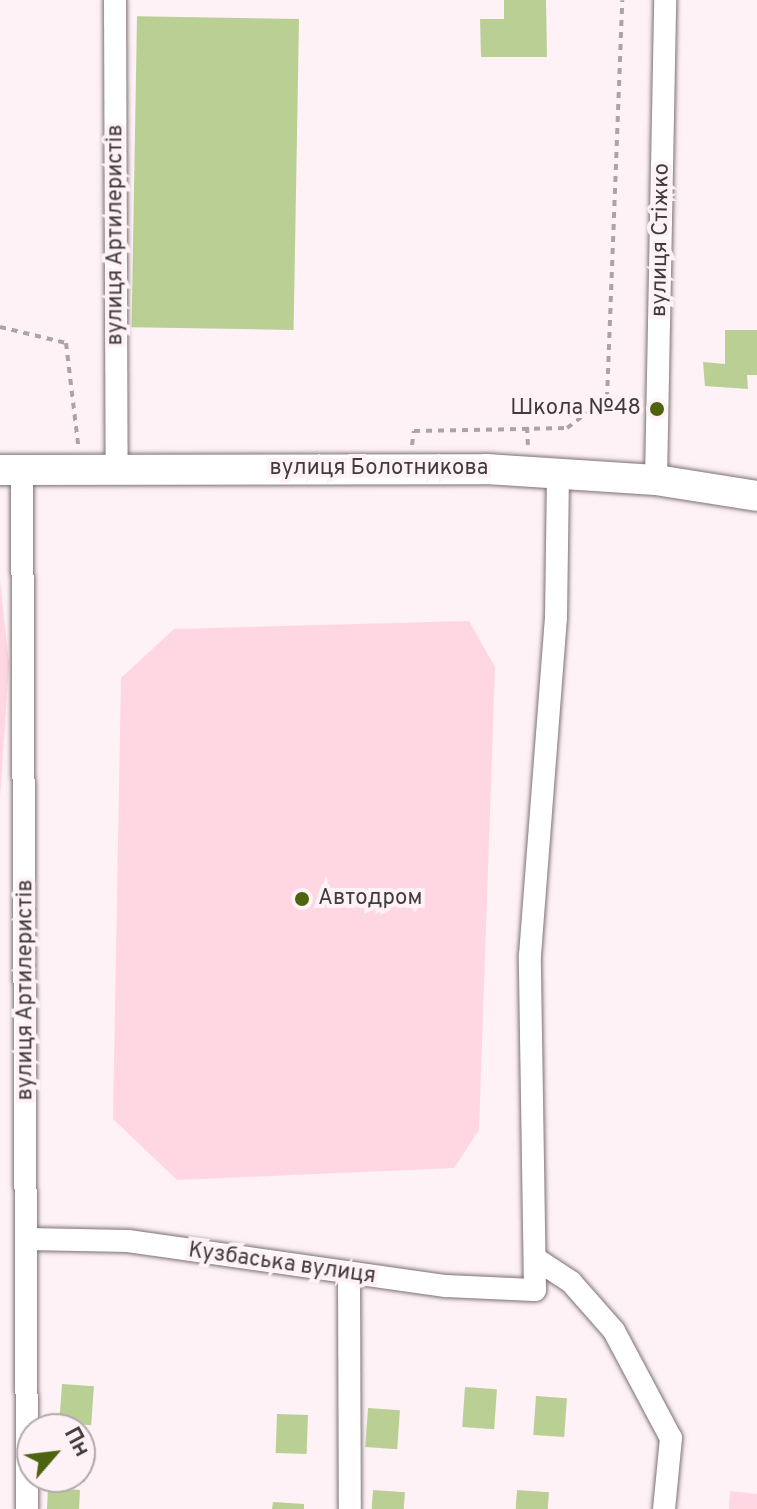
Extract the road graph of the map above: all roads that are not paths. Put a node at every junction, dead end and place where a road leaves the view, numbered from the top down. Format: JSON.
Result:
{"nodes":[{"id":1,"x":115,"y":0,"type":"edge"},
{"id":2,"x":665,"y":0,"type":"edge"},
{"id":3,"x":11,"y":470,"type":"edge"},
{"id":4,"x":117,"y":470,"type":"junction"},
{"id":5,"x":558,"y":474,"type":"junction"},
{"id":6,"x":656,"y":480,"type":"junction"},
{"id":7,"x":757,"y":496,"type":"edge"},
{"id":8,"x":28,"y":1239,"type":"junction"},
{"id":9,"x":536,"y":1259,"type":"junction"},
{"id":10,"x":349,"y":1273,"type":"junction"},
{"id":11,"x":27,"y":1509,"type":"edge"},
{"id":12,"x":350,"y":1509,"type":"edge"},
{"id":13,"x":664,"y":1509,"type":"edge"}],
"edges":[{"from":1,"to":4,"type":"street","name":"вулиця Артилеристів"},
{"from":2,"to":6,"type":"street","name":"вулиця Стіжко"},
{"from":3,"to":4,"type":"main road","name":"вулиця Болотникова"},
{"from":3,"to":8,"type":"street","name":"вулиця Артилеристів"},
{"from":4,"to":5,"type":"main road","name":"вулиця Болотникова"},
{"from":5,"to":6,"type":"main road","name":"вулиця Болотникова"},
{"from":5,"to":9,"type":"street"},
{"from":6,"to":7,"type":"main road","name":"вулиця Болотникова"},
{"from":8,"to":10,"type":"street","name":"Кузбаська вулиця"},
{"from":8,"to":11,"type":"street","name":"вулиця Артилеристів"},
{"from":9,"to":10,"type":"street","name":"Кузбаська вулиця"},
{"from":9,"to":13,"type":"street"},
{"from":10,"to":12,"type":"street"}]}
